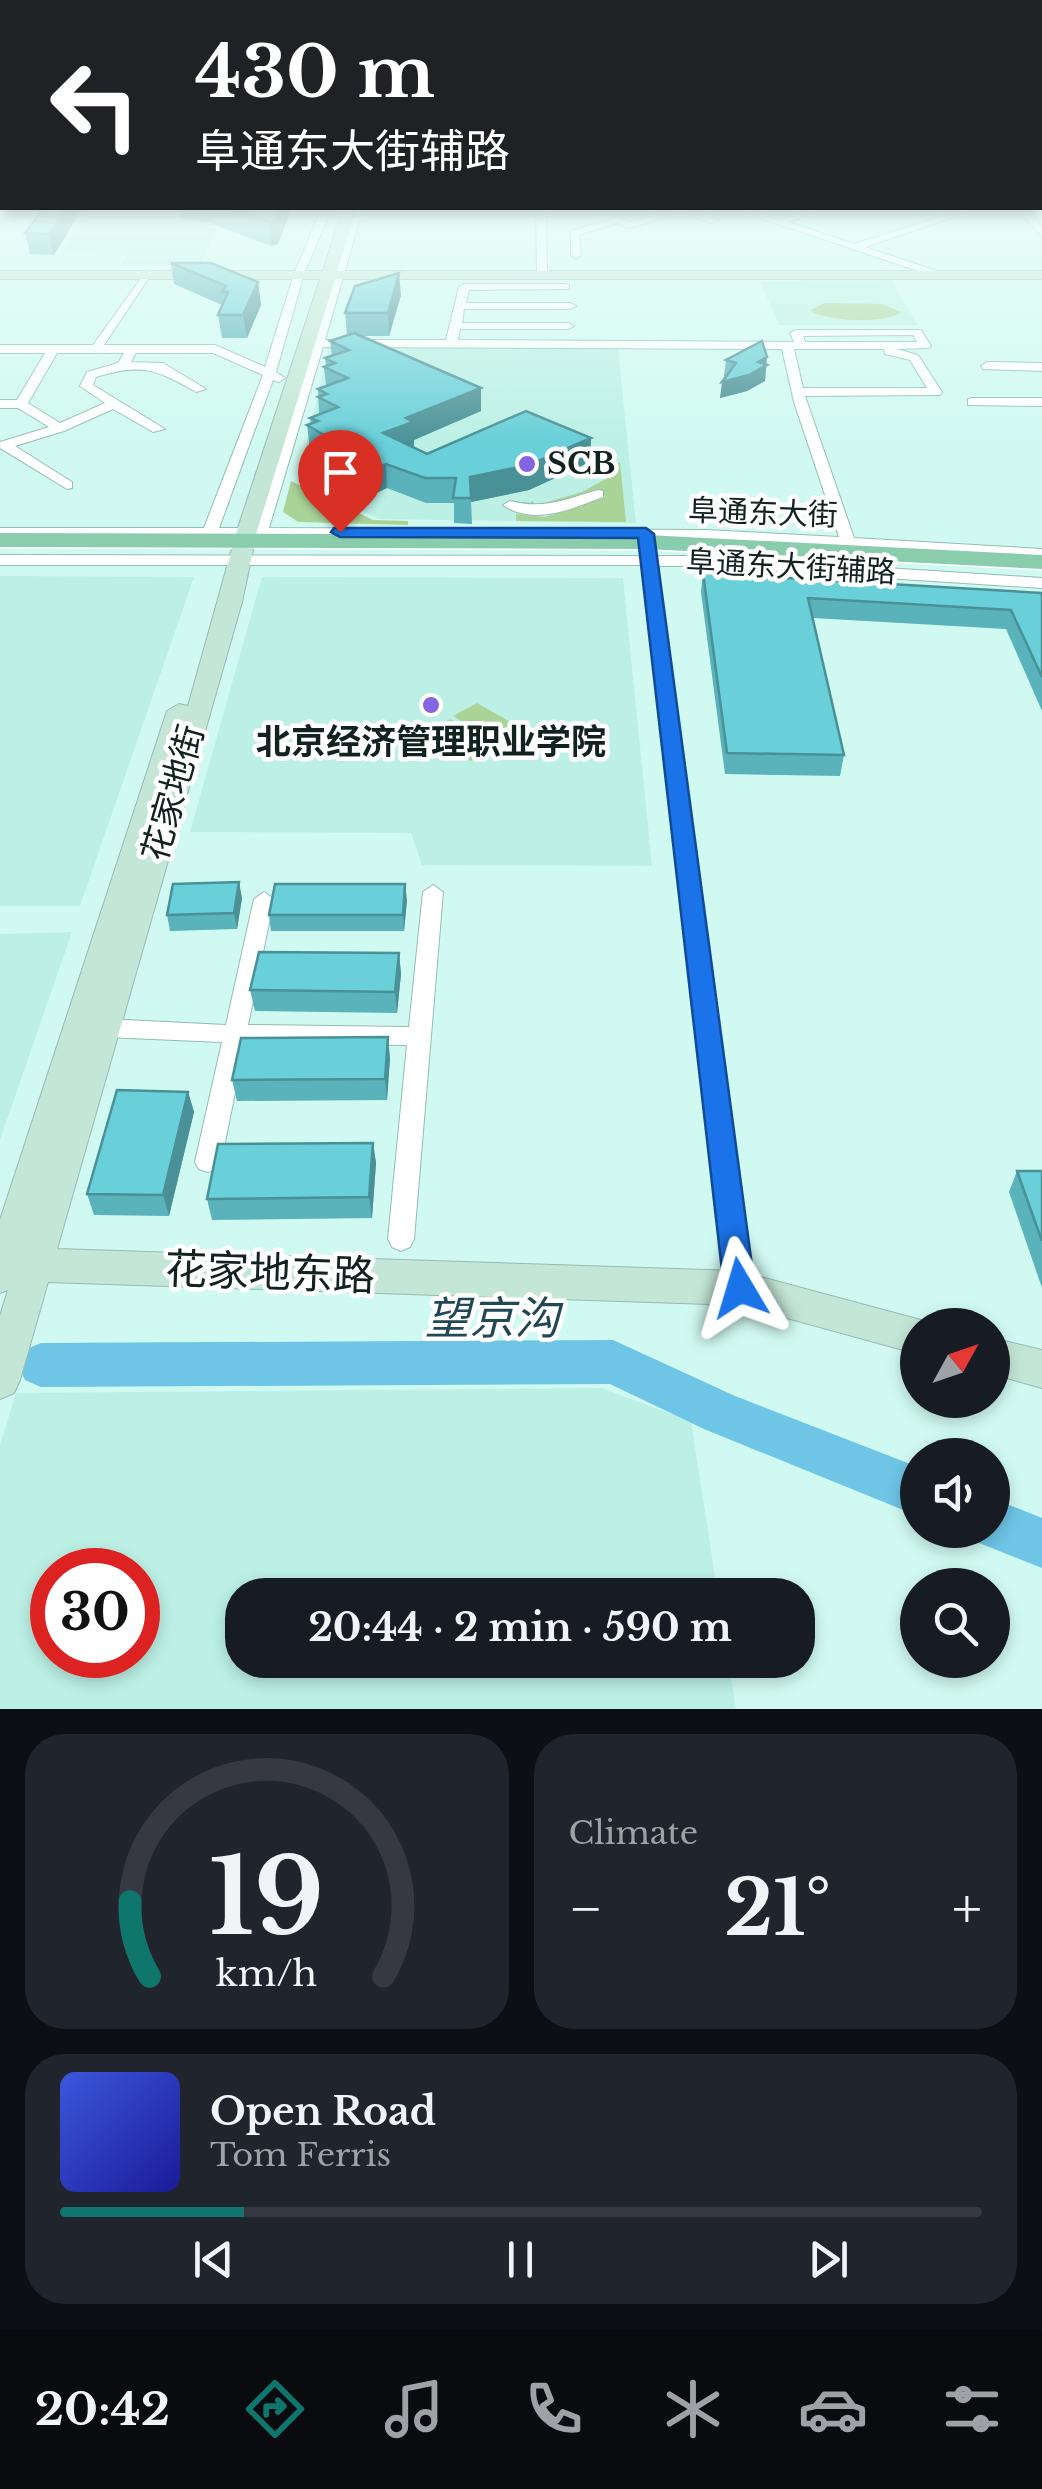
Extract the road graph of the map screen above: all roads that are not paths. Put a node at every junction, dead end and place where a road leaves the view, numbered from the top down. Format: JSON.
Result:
{"nodes":[{"id":1,"x":140,"y":285,"type":"edge"},
{"id":2,"x":315,"y":285,"type":"edge"},
{"id":3,"x":319,"y":285,"type":"edge"},
{"id":4,"x":565,"y":287,"type":"dead end"},
{"id":5,"x":460,"y":306,"type":"junction"},
{"id":6,"x":570,"y":306,"type":"dead end"},
{"id":7,"x":455,"y":326,"type":"junction"},
{"id":8,"x":568,"y":326,"type":"dead end"},
{"id":9,"x":312,"y":343,"type":"junction"},
{"id":10,"x":451,"y":344,"type":"junction"},
{"id":11,"x":792,"y":348,"type":"junction"},
{"id":12,"x":53,"y":349,"type":"junction"},
{"id":13,"x":96,"y":349,"type":"junction"},
{"id":14,"x":132,"y":349,"type":"junction"},
{"id":15,"x":3,"y":350,"type":"edge"},
{"id":16,"x":123,"y":365,"type":"junction"},
{"id":17,"x":987,"y":366,"type":"dead end"},
{"id":18,"x":1042,"y":367,"type":"edge"},
{"id":19,"x":275,"y":376,"type":"junction"},
{"id":20,"x":1032,"y":387,"type":"edge"},
{"id":21,"x":200,"y":388,"type":"dead end"},
{"id":22,"x":799,"y":397,"type":"junction"},
{"id":23,"x":943,"y":401,"type":"dead end"},
{"id":24,"x":972,"y":402,"type":"dead end"},
{"id":25,"x":0,"y":404,"type":"edge"},
{"id":26,"x":21,"y":404,"type":"junction"},
{"id":27,"x":114,"y":404,"type":"junction"},
{"id":28,"x":59,"y":428,"type":"junction"},
{"id":29,"x":158,"y":429,"type":"dead end"},
{"id":30,"x":2,"y":444,"type":"edge"},
{"id":31,"x":67,"y":485,"type":"dead end"},
{"id":32,"x":598,"y":494,"type":"dead end"},
{"id":33,"x":510,"y":505,"type":"dead end"},
{"id":34,"x":0,"y":532,"type":"edge"},
{"id":35,"x":0,"y":540,"type":"edge"},
{"id":36,"x":235,"y":543,"type":"junction"},
{"id":37,"x":849,"y":546,"type":"junction"},
{"id":38,"x":647,"y":548,"type":"junction"},
{"id":39,"x":0,"y":551,"type":"edge"},
{"id":40,"x":1042,"y":554,"type":"edge"},
{"id":41,"x":0,"y":560,"type":"edge"},
{"id":42,"x":1042,"y":562,"type":"edge"},
{"id":43,"x":1042,"y":572,"type":"edge"},
{"id":44,"x":1042,"y":583,"type":"edge"},
{"id":45,"x":433,"y":892,"type":"dead end"},
{"id":46,"x":264,"y":899,"type":"dead end"},
{"id":47,"x":105,"y":1028,"type":"junction"},
{"id":48,"x":235,"y":1034,"type":"junction"},
{"id":49,"x":420,"y":1036,"type":"junction"},
{"id":50,"x":208,"y":1162,"type":"dead end"},
{"id":51,"x":401,"y":1240,"type":"dead end"},
{"id":52,"x":9,"y":1272,"type":"edge"},
{"id":53,"x":740,"y":1288,"type":"junction"},
{"id":54,"x":900,"y":1331,"type":"edge"},
{"id":55,"x":1010,"y":1361,"type":"edge"},
{"id":56,"x":1042,"y":1369,"type":"edge"},
{"id":57,"x":0,"y":1380,"type":"edge"}],
"edges":[{"from":1,"to":13,"type":"street"},
{"from":2,"to":19,"type":"main road","name":"花家地街"},
{"from":3,"to":9,"type":"main road","name":"花家地街"},
{"from":4,"to":5,"type":"street"},
{"from":5,"to":6,"type":"street"},
{"from":5,"to":7,"type":"street"},
{"from":7,"to":8,"type":"street"},
{"from":7,"to":10,"type":"street"},
{"from":9,"to":10,"type":"street"},
{"from":9,"to":36,"type":"main road","name":"花家地街"},
{"from":10,"to":11,"type":"street"},
{"from":11,"to":11,"type":"street"},
{"from":11,"to":22,"type":"street"},
{"from":11,"to":22,"type":"street"},
{"from":12,"to":13,"type":"street"},
{"from":12,"to":15,"type":"street"},
{"from":12,"to":26,"type":"street"},
{"from":13,"to":14,"type":"street"},
{"from":14,"to":16,"type":"street"},
{"from":14,"to":19,"type":"street"},
{"from":16,"to":21,"type":"street"},
{"from":16,"to":27,"type":"street"},
{"from":17,"to":20,"type":"street"},
{"from":18,"to":20,"type":"street"},
{"from":19,"to":36,"type":"main road","name":"花家地街"},
{"from":20,"to":24,"type":"street"},
{"from":22,"to":23,"type":"street"},
{"from":22,"to":37,"type":"street"},
{"from":25,"to":26,"type":"street"},
{"from":26,"to":28,"type":"street"},
{"from":27,"to":28,"type":"street"},
{"from":27,"to":29,"type":"street"},
{"from":28,"to":30,"type":"street"},
{"from":30,"to":31,"type":"street"},
{"from":32,"to":33,"type":"street"},
{"from":34,"to":36,"type":"street","name":"阜通东大街辅路"},
{"from":35,"to":36,"type":"main road","name":"阜通东大街"},
{"from":36,"to":38,"type":"main road","name":"阜通东大街"},
{"from":36,"to":38,"type":"street","name":"阜通东大街辅路"},
{"from":36,"to":39,"type":"main road","name":"阜通东大街"},
{"from":36,"to":41,"type":"street","name":"阜通东大街辅路"},
{"from":36,"to":47,"type":"main road","name":"花家地街"},
{"from":36,"to":52,"type":"main road","name":"花家地街"},
{"from":37,"to":38,"type":"main road","name":"阜通东大街"},
{"from":37,"to":40,"type":"street","name":"阜通东大街辅路"},
{"from":37,"to":42,"type":"main road","name":"阜通东大街"},
{"from":38,"to":43,"type":"main road","name":"阜通东大街"},
{"from":38,"to":44,"type":"street","name":"阜通东大街辅路"},
{"from":38,"to":53,"type":"street"},
{"from":45,"to":49,"type":"street"},
{"from":46,"to":48,"type":"street"},
{"from":47,"to":48,"type":"street"},
{"from":47,"to":52,"type":"main road","name":"花家地街"},
{"from":48,"to":49,"type":"street"},
{"from":48,"to":50,"type":"street"},
{"from":49,"to":51,"type":"street"},
{"from":52,"to":53,"type":"main road","name":"花家地东路"},
{"from":52,"to":57,"type":"main road","name":"花家地街"},
{"from":53,"to":54,"type":"main road","name":"花家地东路"},
{"from":55,"to":56,"type":"main road"}]}
